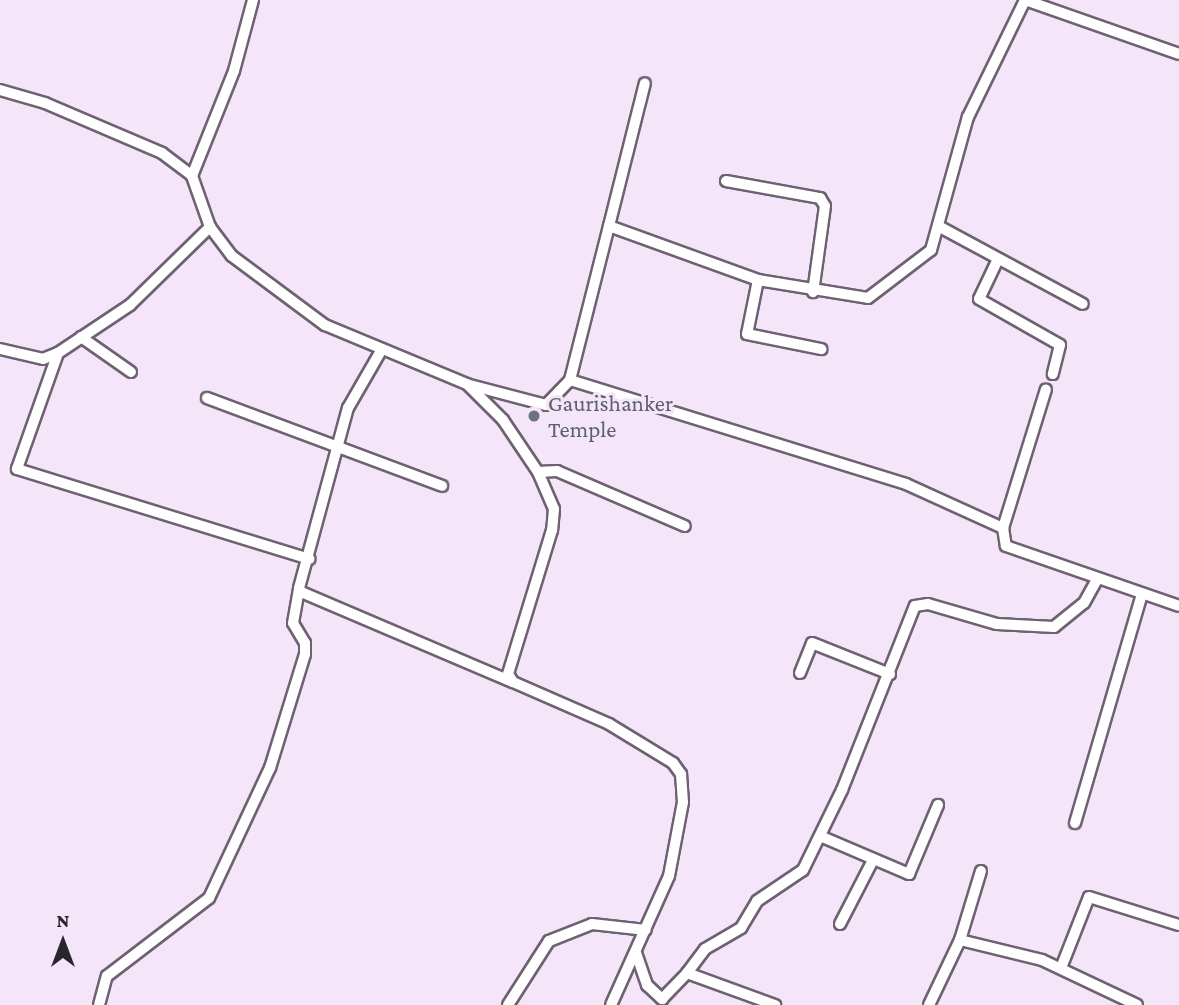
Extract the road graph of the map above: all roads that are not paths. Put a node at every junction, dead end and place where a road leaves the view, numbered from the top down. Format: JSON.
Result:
{"nodes":[{"id":1,"x":253,"y":0,"type":"edge"},
{"id":2,"x":1025,"y":0,"type":"edge"},
{"id":3,"x":1179,"y":54,"type":"edge"},
{"id":4,"x":645,"y":83,"type":"dead end"},
{"id":5,"x":0,"y":90,"type":"edge"},
{"id":6,"x":192,"y":176,"type":"junction"},
{"id":7,"x":726,"y":181,"type":"dead end"},
{"id":8,"x":609,"y":226,"type":"junction"},
{"id":9,"x":940,"y":226,"type":"junction"},
{"id":10,"x":210,"y":227,"type":"junction"},
{"id":11,"x":998,"y":259,"type":"junction"},
{"id":12,"x":758,"y":280,"type":"junction"},
{"id":13,"x":813,"y":292,"type":"junction"},
{"id":14,"x":1083,"y":304,"type":"dead end"},
{"id":15,"x":81,"y":338,"type":"junction"},
{"id":16,"x":0,"y":349,"type":"edge"},
{"id":17,"x":382,"y":349,"type":"junction"},
{"id":18,"x":821,"y":349,"type":"dead end"},
{"id":19,"x":58,"y":353,"type":"junction"},
{"id":20,"x":131,"y":372,"type":"dead end"},
{"id":21,"x":1053,"y":374,"type":"dead end"},
{"id":22,"x":570,"y":380,"type":"junction"},
{"id":23,"x":467,"y":384,"type":"junction"},
{"id":24,"x":1046,"y":389,"type":"dead end"},
{"id":25,"x":206,"y":398,"type":"dead end"},
{"id":26,"x":338,"y":450,"type":"junction"},
{"id":27,"x":538,"y":472,"type":"junction"},
{"id":28,"x":442,"y":486,"type":"dead end"},
{"id":29,"x":685,"y":526,"type":"dead end"},
{"id":30,"x":1003,"y":528,"type":"junction"},
{"id":31,"x":309,"y":559,"type":"junction"},
{"id":32,"x":1097,"y":580,"type":"junction"},
{"id":33,"x":299,"y":591,"type":"junction"},
{"id":34,"x":1142,"y":594,"type":"junction"},
{"id":35,"x":1179,"y":606,"type":"edge"},
{"id":36,"x":800,"y":673,"type":"dead end"},
{"id":37,"x":890,"y":674,"type":"junction"},
{"id":38,"x":513,"y":682,"type":"junction"},
{"id":39,"x":938,"y":805,"type":"dead end"},
{"id":40,"x":1075,"y":823,"type":"dead end"},
{"id":41,"x":820,"y":836,"type":"junction"},
{"id":42,"x":873,"y":860,"type":"junction"},
{"id":43,"x":981,"y":871,"type":"dead end"},
{"id":44,"x":840,"y":924,"type":"dead end"},
{"id":45,"x":1179,"y":925,"type":"edge"},
{"id":46,"x":646,"y":930,"type":"junction"},
{"id":47,"x":960,"y":940,"type":"junction"},
{"id":48,"x":636,"y":953,"type":"junction"},
{"id":49,"x":1061,"y":968,"type":"junction"},
{"id":50,"x":687,"y":972,"type":"junction"},
{"id":51,"x":661,"y":1002,"type":"edge"},
{"id":52,"x":100,"y":1005,"type":"edge"},
{"id":53,"x":508,"y":1005,"type":"edge"},
{"id":54,"x":611,"y":1005,"type":"edge"},
{"id":55,"x":775,"y":1005,"type":"edge"},
{"id":56,"x":929,"y":1005,"type":"edge"},
{"id":57,"x":1137,"y":1005,"type":"edge"}],
"edges":[{"from":1,"to":6,"type":"street"},
{"from":2,"to":3,"type":"street"},
{"from":2,"to":9,"type":"street"},
{"from":4,"to":8,"type":"street"},
{"from":5,"to":6,"type":"street"},
{"from":6,"to":10,"type":"street"},
{"from":7,"to":13,"type":"street"},
{"from":8,"to":12,"type":"street"},
{"from":8,"to":22,"type":"street"},
{"from":9,"to":11,"type":"street"},
{"from":9,"to":13,"type":"street"},
{"from":10,"to":15,"type":"street"},
{"from":10,"to":17,"type":"street"},
{"from":11,"to":14,"type":"street"},
{"from":11,"to":21,"type":"street"},
{"from":12,"to":13,"type":"street"},
{"from":12,"to":18,"type":"street"},
{"from":15,"to":19,"type":"street"},
{"from":15,"to":20,"type":"street"},
{"from":16,"to":19,"type":"street"},
{"from":17,"to":23,"type":"street"},
{"from":17,"to":26,"type":"street"},
{"from":19,"to":31,"type":"street"},
{"from":22,"to":23,"type":"street"},
{"from":22,"to":30,"type":"street"},
{"from":23,"to":27,"type":"street"},
{"from":24,"to":30,"type":"street"},
{"from":25,"to":26,"type":"street"},
{"from":26,"to":28,"type":"street"},
{"from":26,"to":31,"type":"street"},
{"from":27,"to":29,"type":"street"},
{"from":27,"to":38,"type":"street"},
{"from":30,"to":32,"type":"street"},
{"from":31,"to":33,"type":"street"},
{"from":32,"to":34,"type":"street"},
{"from":32,"to":37,"type":"street"},
{"from":33,"to":38,"type":"street"},
{"from":33,"to":52,"type":"street"},
{"from":34,"to":35,"type":"street"},
{"from":34,"to":40,"type":"street"},
{"from":36,"to":37,"type":"street"},
{"from":37,"to":41,"type":"street"},
{"from":38,"to":46,"type":"street"},
{"from":39,"to":42,"type":"street"},
{"from":41,"to":42,"type":"street"},
{"from":41,"to":50,"type":"street"},
{"from":42,"to":44,"type":"street"},
{"from":43,"to":47,"type":"street"},
{"from":45,"to":49,"type":"street"},
{"from":46,"to":48,"type":"street"},
{"from":46,"to":53,"type":"street"},
{"from":47,"to":49,"type":"street"},
{"from":47,"to":56,"type":"street"},
{"from":48,"to":51,"type":"street"},
{"from":48,"to":54,"type":"street"},
{"from":49,"to":57,"type":"street"},
{"from":50,"to":51,"type":"street"},
{"from":50,"to":55,"type":"street"}]}
